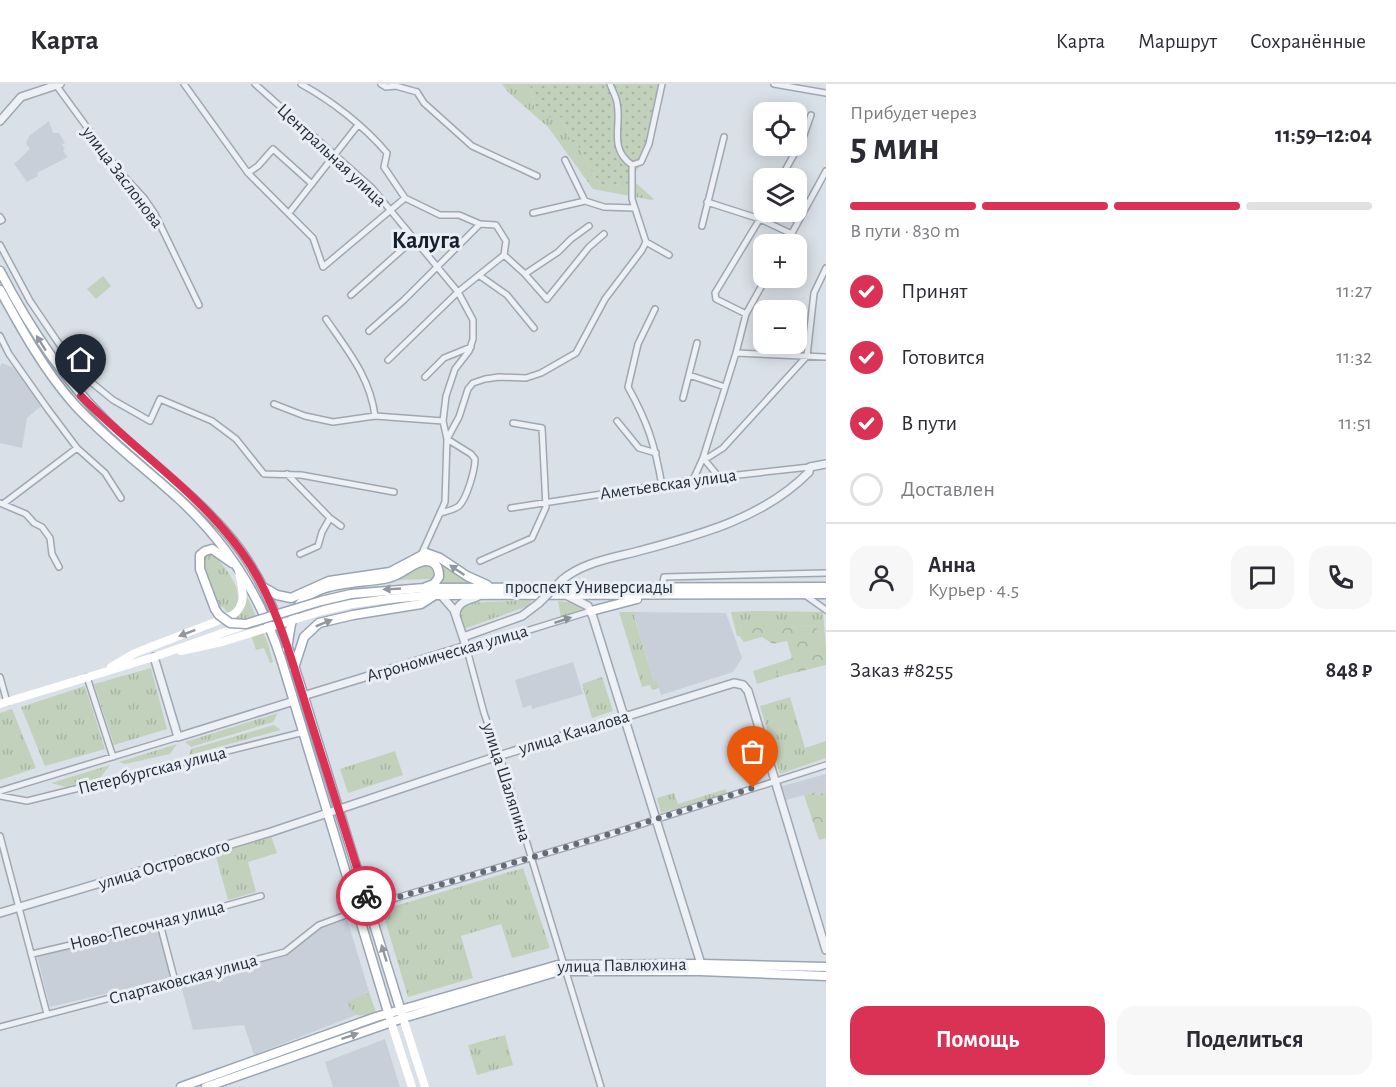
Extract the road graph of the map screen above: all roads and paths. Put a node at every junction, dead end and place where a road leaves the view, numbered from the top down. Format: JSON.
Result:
{"nodes":[{"id":1,"x":184,"y":84,"type":"edge"},
{"id":2,"x":256,"y":84,"type":"edge"},
{"id":3,"x":301,"y":84,"type":"edge"},
{"id":4,"x":381,"y":84,"type":"edge"},
{"id":5,"x":419,"y":84,"type":"edge"},
{"id":6,"x":610,"y":84,"type":"edge"},
{"id":7,"x":662,"y":84,"type":"edge"},
{"id":8,"x":774,"y":84,"type":"edge"},
{"id":9,"x":815,"y":84,"type":"edge"},
{"id":10,"x":58,"y":85,"type":"edge"},
{"id":11,"x":417,"y":92,"type":"junction"},
{"id":12,"x":814,"y":92,"type":"junction"},
{"id":13,"x":826,"y":93,"type":"edge"},
{"id":14,"x":811,"y":115,"type":"dead end"},
{"id":15,"x":0,"y":120,"type":"edge"},
{"id":16,"x":358,"y":125,"type":"junction"},
{"id":17,"x":724,"y":137,"type":"dead end"},
{"id":18,"x":335,"y":154,"type":"junction"},
{"id":19,"x":565,"y":160,"type":"dead end"},
{"id":20,"x":632,"y":165,"type":"junction"},
{"id":21,"x":787,"y":168,"type":"edge"},
{"id":22,"x":826,"y":171,"type":"edge"},
{"id":23,"x":248,"y":173,"type":"junction"},
{"id":24,"x":537,"y":176,"type":"dead end"},
{"id":25,"x":312,"y":184,"type":"junction"},
{"id":26,"x":405,"y":198,"type":"junction"},
{"id":27,"x":585,"y":201,"type":"junction"},
{"id":28,"x":706,"y":202,"type":"junction"},
{"id":29,"x":634,"y":208,"type":"junction"},
{"id":30,"x":390,"y":210,"type":"junction"},
{"id":31,"x":289,"y":213,"type":"junction"},
{"id":32,"x":532,"y":213,"type":"dead end"},
{"id":33,"x":753,"y":217,"type":"edge"},
{"id":34,"x":758,"y":222,"type":"edge"},
{"id":35,"x":766,"y":222,"type":"edge"},
{"id":36,"x":480,"y":224,"type":"junction"},
{"id":37,"x":589,"y":226,"type":"dead end"},
{"id":38,"x":702,"y":226,"type":"dead end"},
{"id":39,"x":604,"y":234,"type":"dead end"},
{"id":40,"x":792,"y":234,"type":"joint"},
{"id":41,"x":414,"y":239,"type":"junction"},
{"id":42,"x":646,"y":242,"type":"junction"},
{"id":43,"x":0,"y":245,"type":"edge"},
{"id":44,"x":504,"y":255,"type":"junction"},
{"id":45,"x":669,"y":255,"type":"dead end"},
{"id":46,"x":437,"y":267,"type":"junction"},
{"id":47,"x":826,"y":268,"type":"edge"},
{"id":48,"x":0,"y":271,"type":"edge"},
{"id":49,"x":525,"y":274,"type":"junction"},
{"id":50,"x":480,"y":276,"type":"junction"},
{"id":51,"x":760,"y":288,"type":"edge"},
{"id":52,"x":0,"y":290,"type":"edge"},
{"id":53,"x":458,"y":292,"type":"junction"},
{"id":54,"x":351,"y":295,"type":"dead end"},
{"id":55,"x":199,"y":305,"type":"dead end"},
{"id":56,"x":655,"y":309,"type":"dead end"},
{"id":57,"x":746,"y":314,"type":"junction"},
{"id":58,"x":326,"y":319,"type":"dead end"},
{"id":59,"x":534,"y":328,"type":"dead end"},
{"id":60,"x":369,"y":330,"type":"dead end"},
{"id":61,"x":0,"y":336,"type":"edge"},
{"id":62,"x":697,"y":343,"type":"dead end"},
{"id":63,"x":471,"y":347,"type":"junction"},
{"id":64,"x":736,"y":352,"type":"junction"},
{"id":65,"x":807,"y":356,"type":"junction"},
{"id":66,"x":826,"y":357,"type":"edge"},
{"id":67,"x":387,"y":360,"type":"dead end"},
{"id":68,"x":689,"y":375,"type":"junction"},
{"id":69,"x":426,"y":377,"type":"dead end"},
{"id":70,"x":725,"y":387,"type":"junction"},
{"id":71,"x":683,"y":398,"type":"dead end"},
{"id":72,"x":274,"y":404,"type":"dead end"},
{"id":73,"x":375,"y":417,"type":"junction"},
{"id":74,"x":443,"y":421,"type":"junction"},
{"id":75,"x":616,"y":421,"type":"dead end"},
{"id":76,"x":513,"y":423,"type":"dead end"},
{"id":77,"x":447,"y":439,"type":"junction"},
{"id":78,"x":77,"y":448,"type":"junction"},
{"id":79,"x":656,"y":453,"type":"junction"},
{"id":80,"x":703,"y":458,"type":"junction"},
{"id":81,"x":826,"y":464,"type":"edge"},
{"id":82,"x":810,"y":467,"type":"junction"},
{"id":83,"x":288,"y":474,"type":"junction"},
{"id":84,"x":719,"y":477,"type":"junction"},
{"id":85,"x":693,"y":480,"type":"junction"},
{"id":86,"x":662,"y":486,"type":"junction"},
{"id":87,"x":394,"y":492,"type":"dead end"},
{"id":88,"x":121,"y":498,"type":"dead end"},
{"id":89,"x":2,"y":503,"type":"edge"},
{"id":90,"x":546,"y":503,"type":"junction"},
{"id":91,"x":511,"y":508,"type":"dead end"},
{"id":92,"x":440,"y":513,"type":"junction"},
{"id":93,"x":330,"y":518,"type":"junction"},
{"id":94,"x":341,"y":526,"type":"dead end"},
{"id":95,"x":422,"y":553,"type":"junction"},
{"id":96,"x":300,"y":554,"type":"dead end"},
{"id":97,"x":480,"y":561,"type":"dead end"},
{"id":98,"x":58,"y":567,"type":"dead end"},
{"id":99,"x":238,"y":567,"type":"junction"},
{"id":100,"x":826,"y":573,"type":"edge"},
{"id":101,"x":263,"y":586,"type":"junction"},
{"id":102,"x":492,"y":587,"type":"junction"},
{"id":103,"x":662,"y":587,"type":"junction"},
{"id":104,"x":826,"y":587,"type":"edge"},
{"id":105,"x":424,"y":588,"type":"junction"},
{"id":106,"x":803,"y":594,"type":"junction"},
{"id":107,"x":826,"y":594,"type":"edge"},
{"id":108,"x":438,"y":595,"type":"junction"},
{"id":109,"x":482,"y":596,"type":"junction"},
{"id":110,"x":568,"y":596,"type":"junction"},
{"id":111,"x":649,"y":596,"type":"junction"},
{"id":112,"x":826,"y":610,"type":"edge"},
{"id":113,"x":591,"y":611,"type":"junction"},
{"id":114,"x":456,"y":615,"type":"junction"},
{"id":115,"x":246,"y":624,"type":"junction"},
{"id":116,"x":463,"y":637,"type":"junction"},
{"id":117,"x":466,"y":646,"type":"junction"},
{"id":118,"x":287,"y":649,"type":"junction"},
{"id":119,"x":154,"y":657,"type":"junction"},
{"id":120,"x":294,"y":669,"type":"junction"},
{"id":121,"x":99,"y":673,"type":"junction"},
{"id":122,"x":0,"y":677,"type":"edge"},
{"id":123,"x":87,"y":677,"type":"junction"},
{"id":124,"x":303,"y":696,"type":"junction"},
{"id":125,"x":294,"y":701,"type":"junction"},
{"id":126,"x":3,"y":703,"type":"edge"},
{"id":127,"x":624,"y":717,"type":"junction"},
{"id":128,"x":304,"y":732,"type":"junction"},
{"id":129,"x":178,"y":737,"type":"junction"},
{"id":130,"x":499,"y":756,"type":"junction"},
{"id":131,"x":113,"y":757,"type":"junction"},
{"id":132,"x":826,"y":765,"type":"edge"},
{"id":133,"x":775,"y":781,"type":"junction"},
{"id":134,"x":0,"y":791,"type":"edge"},
{"id":135,"x":0,"y":796,"type":"edge"},
{"id":136,"x":339,"y":809,"type":"junction"},
{"id":137,"x":327,"y":813,"type":"junction"},
{"id":138,"x":656,"y":819,"type":"junction"},
{"id":139,"x":0,"y":836,"type":"edge"},
{"id":140,"x":530,"y":856,"type":"junction"},
{"id":141,"x":261,"y":896,"type":"dead end"},
{"id":142,"x":369,"y":906,"type":"junction"},
{"id":143,"x":19,"y":908,"type":"junction"},
{"id":144,"x":357,"y":911,"type":"junction"},
{"id":145,"x":0,"y":913,"type":"edge"},
{"id":146,"x":160,"y":924,"type":"junction"},
{"id":147,"x":826,"y":950,"type":"edge"},
{"id":148,"x":33,"y":954,"type":"junction"},
{"id":149,"x":701,"y":964,"type":"junction"},
{"id":150,"x":564,"y":967,"type":"junction"},
{"id":151,"x":826,"y":967,"type":"edge"},
{"id":152,"x":826,"y":976,"type":"edge"},
{"id":153,"x":175,"y":981,"type":"junction"},
{"id":154,"x":388,"y":1013,"type":"junction"},
{"id":155,"x":47,"y":1014,"type":"junction"},
{"id":156,"x":402,"y":1014,"type":"junction"},
{"id":157,"x":391,"y":1022,"type":"junction"},
{"id":158,"x":0,"y":1027,"type":"edge"},
{"id":159,"x":181,"y":1087,"type":"edge"},
{"id":160,"x":206,"y":1087,"type":"edge"},
{"id":161,"x":412,"y":1087,"type":"edge"},
{"id":162,"x":425,"y":1087,"type":"edge"},
{"id":163,"x":601,"y":1087,"type":"edge"}],
"edges":[{"from":1,"to":23,"type":"street"},
{"from":2,"to":18,"type":"street","name":"Центральная улица"},
{"from":3,"to":16,"type":"street"},
{"from":4,"to":11,"type":"street"},
{"from":5,"to":11,"type":"street"},
{"from":6,"to":20,"type":"street"},
{"from":7,"to":20,"type":"street"},
{"from":8,"to":12,"type":"street"},
{"from":9,"to":12,"type":"street"},
{"from":10,"to":15,"type":"street"},
{"from":10,"to":55,"type":"street","name":"улица Заслонова"},
{"from":11,"to":24,"type":"street"},
{"from":12,"to":13,"type":"street"},
{"from":14,"to":21,"type":"street"},
{"from":16,"to":18,"type":"street"},
{"from":16,"to":26,"type":"street"},
{"from":17,"to":28,"type":"street"},
{"from":18,"to":25,"type":"street"},
{"from":18,"to":30,"type":"street","name":"Центральная улица"},
{"from":19,"to":27,"type":"street"},
{"from":20,"to":29,"type":"street"},
{"from":22,"to":40,"type":"street"},
{"from":23,"to":25,"type":"street"},
{"from":23,"to":31,"type":"street"},
{"from":25,"to":31,"type":"street"},
{"from":26,"to":30,"type":"street"},
{"from":26,"to":36,"type":"street"},
{"from":27,"to":29,"type":"street"},
{"from":27,"to":32,"type":"street"},
{"from":28,"to":33,"type":"street"},
{"from":28,"to":38,"type":"street"},
{"from":29,"to":42,"type":"street"},
{"from":30,"to":31,"type":"street"},
{"from":30,"to":41,"type":"street","name":"Центральная улица"},
{"from":34,"to":57,"type":"street"},
{"from":35,"to":40,"type":"street"},
{"from":36,"to":44,"type":"street"},
{"from":36,"to":46,"type":"street"},
{"from":37,"to":49,"type":"street"},
{"from":39,"to":49,"type":"street"},
{"from":41,"to":46,"type":"street","name":"Центральная улица"},
{"from":41,"to":54,"type":"street"},
{"from":42,"to":45,"type":"street"},
{"from":42,"to":77,"type":"street"},
{"from":43,"to":83,"type":"street"},
{"from":44,"to":49,"type":"street"},
{"from":44,"to":50,"type":"street"},
{"from":46,"to":53,"type":"street","name":"Центральная улица"},
{"from":46,"to":60,"type":"street"},
{"from":47,"to":65,"type":"street"},
{"from":101,"to":48,"type":"main road","one_way":true},
{"from":50,"to":53,"type":"street"},
{"from":50,"to":59,"type":"street"},
{"from":51,"to":57,"type":"street"},
{"from":52,"to":99,"type":"main road"},
{"from":53,"to":63,"type":"street","name":"Центральная улица"},
{"from":53,"to":67,"type":"street"},
{"from":56,"to":79,"type":"street"},
{"from":57,"to":64,"type":"street"},
{"from":58,"to":73,"type":"street"},
{"from":61,"to":78,"type":"street"},
{"from":62,"to":68,"type":"street"},
{"from":63,"to":69,"type":"street"},
{"from":63,"to":74,"type":"street"},
{"from":64,"to":65,"type":"street"},
{"from":64,"to":70,"type":"street"},
{"from":65,"to":66,"type":"street"},
{"from":65,"to":80,"type":"street"},
{"from":68,"to":70,"type":"street"},
{"from":68,"to":71,"type":"street"},
{"from":70,"to":80,"type":"street"},
{"from":72,"to":73,"type":"street"},
{"from":73,"to":74,"type":"street"},
{"from":74,"to":77,"type":"street"},
{"from":75,"to":79,"type":"street"},
{"from":76,"to":90,"type":"street"},
{"from":77,"to":92,"type":"street"},
{"from":77,"to":92,"type":"street"},
{"from":78,"to":88,"type":"street"},
{"from":78,"to":89,"type":"street"},
{"from":79,"to":86,"type":"street"},
{"from":80,"to":84,"type":"street"},
{"from":80,"to":85,"type":"street"},
{"from":81,"to":82,"type":"street","name":"Аметьевская улица"},
{"from":82,"to":84,"type":"street","name":"Аметьевская улица"},
{"from":82,"to":116,"type":"street","bridge":true},
{"from":83,"to":87,"type":"street"},
{"from":83,"to":93,"type":"street"},
{"from":84,"to":85,"type":"street","name":"Аметьевская улица"},
{"from":85,"to":86,"type":"street","name":"Аметьевская улица"},
{"from":86,"to":90,"type":"street","name":"Аметьевская улица"},
{"from":89,"to":98,"type":"street"},
{"from":90,"to":91,"type":"street","name":"Аметьевская улица"},
{"from":90,"to":97,"type":"street"},
{"from":92,"to":95,"type":"street"},
{"from":93,"to":94,"type":"street"},
{"from":93,"to":96,"type":"street"},
{"from":95,"to":101,"type":"main road"},
{"from":102,"to":95,"type":"main road","one_way":true},
{"from":99,"to":115,"type":"main road","bridge":true},
{"from":99,"to":121,"type":"main road","one_way":true},
{"from":99,"to":125,"type":"main road"},
{"from":100,"to":103,"type":"street"},
{"from":101,"to":118,"type":"main road"},
{"from":102,"to":103,"type":"main road","name":"проспект Универсиады"},
{"from":102,"to":105,"type":"main road","name":"проспект Универсиады"},
{"from":103,"to":104,"type":"main road","name":"проспект Универсиады"},
{"from":105,"to":115,"type":"main road","name":"проспект Универсиады","one_way":true,"bridge":true},
{"from":105,"to":118,"type":"main road"},
{"from":106,"to":107,"type":"main road","name":"проспект Универсиады"},
{"from":106,"to":111,"type":"main road","name":"проспект Универсиады"},
{"from":106,"to":112,"type":"street"},
{"from":108,"to":109,"type":"main road","name":"проспект Универсиады"},
{"from":108,"to":114,"type":"street","name":"улица Шаляпина"},
{"from":108,"to":119,"type":"main road","bridge":true},
{"from":120,"to":108,"type":"main road","one_way":true},
{"from":109,"to":110,"type":"main road","name":"проспект Универсиады"},
{"from":109,"to":114,"type":"street"},
{"from":110,"to":111,"type":"main road","name":"проспект Универсиады"},
{"from":110,"to":113,"type":"street"},
{"from":111,"to":113,"type":"main road"},
{"from":117,"to":113,"type":"street","name":"Агрономическая улица","one_way":true},
{"from":113,"to":127,"type":"street"},
{"from":114,"to":116,"type":"street","name":"улица Шаляпина"},
{"from":115,"to":119,"type":"main road"},
{"from":116,"to":117,"type":"street","name":"улица Шаляпина"},
{"from":117,"to":124,"type":"street","name":"Агрономическая улица"},
{"from":117,"to":130,"type":"street","name":"улица Шаляпина"},
{"from":118,"to":120,"type":"main road"},
{"from":119,"to":121,"type":"main road"},
{"from":119,"to":129,"type":"street"},
{"from":120,"to":124,"type":"main road"},
{"from":121,"to":123,"type":"main road"},
{"from":122,"to":126,"type":"street"},
{"from":123,"to":126,"type":"main road"},
{"from":123,"to":131,"type":"street"},
{"from":124,"to":136,"type":"main road"},
{"from":125,"to":128,"type":"main road"},
{"from":125,"to":129,"type":"street","name":"Петербургская улица"},
{"from":127,"to":130,"type":"street","name":"улица Качалова"},
{"from":127,"to":133,"type":"street","name":"улица Качалова"},
{"from":127,"to":138,"type":"street"},
{"from":128,"to":135,"type":"street","name":"Петербургская улица"},
{"from":128,"to":137,"type":"main road"},
{"from":129,"to":131,"type":"street","name":"Петербургская улица"},
{"from":130,"to":136,"type":"street","name":"улица Качалова"},
{"from":130,"to":140,"type":"street","name":"улица Шаляпина"},
{"from":131,"to":134,"type":"street","name":"Петербургская улица"},
{"from":132,"to":133,"type":"street"},
{"from":133,"to":138,"type":"street"},
{"from":133,"to":147,"type":"street"},
{"from":136,"to":137,"type":"street","name":"улица Качалова"},
{"from":136,"to":142,"type":"main road"},
{"from":137,"to":143,"type":"street","name":"улица Островского"},
{"from":137,"to":144,"type":"main road"},
{"from":138,"to":140,"type":"street"},
{"from":138,"to":149,"type":"street"},
{"from":139,"to":143,"type":"street"},
{"from":140,"to":142,"type":"street"},
{"from":140,"to":150,"type":"street","name":"улица Шаляпина"},
{"from":141,"to":146,"type":"street","name":"Ново-Песочная улица"},
{"from":156,"to":142,"type":"main road","one_way":true},
{"from":143,"to":145,"type":"street","name":"улица Островского"},
{"from":143,"to":148,"type":"street"},
{"from":144,"to":153,"type":"street","name":"Спартаковская улица"},
{"from":144,"to":154,"type":"main road"},
{"from":146,"to":148,"type":"street","name":"Ново-Песочная улица"},
{"from":146,"to":153,"type":"street"},
{"from":148,"to":155,"type":"street"},
{"from":149,"to":150,"type":"main road","name":"улица Павлюхина"},
{"from":149,"to":151,"type":"main road","name":"улица Павлюхина"},
{"from":150,"to":152,"type":"main road","name":"улица Павлюхина"},
{"from":150,"to":156,"type":"main road","name":"улица Павлюхина"},
{"from":150,"to":163,"type":"street","name":"улица Шаляпина"},
{"from":153,"to":155,"type":"street","name":"Спартаковская улица"},
{"from":154,"to":156,"type":"main road","name":"улица Павлюхина"},
{"from":154,"to":157,"type":"main road"},
{"from":154,"to":159,"type":"main road","name":"улица Павлюхина"},
{"from":155,"to":158,"type":"street","name":"Спартаковская улица"},
{"from":156,"to":157,"type":"main road"},
{"from":156,"to":162,"type":"main road"},
{"from":160,"to":157,"type":"main road","one_way":true},
{"from":157,"to":161,"type":"main road"}]}
